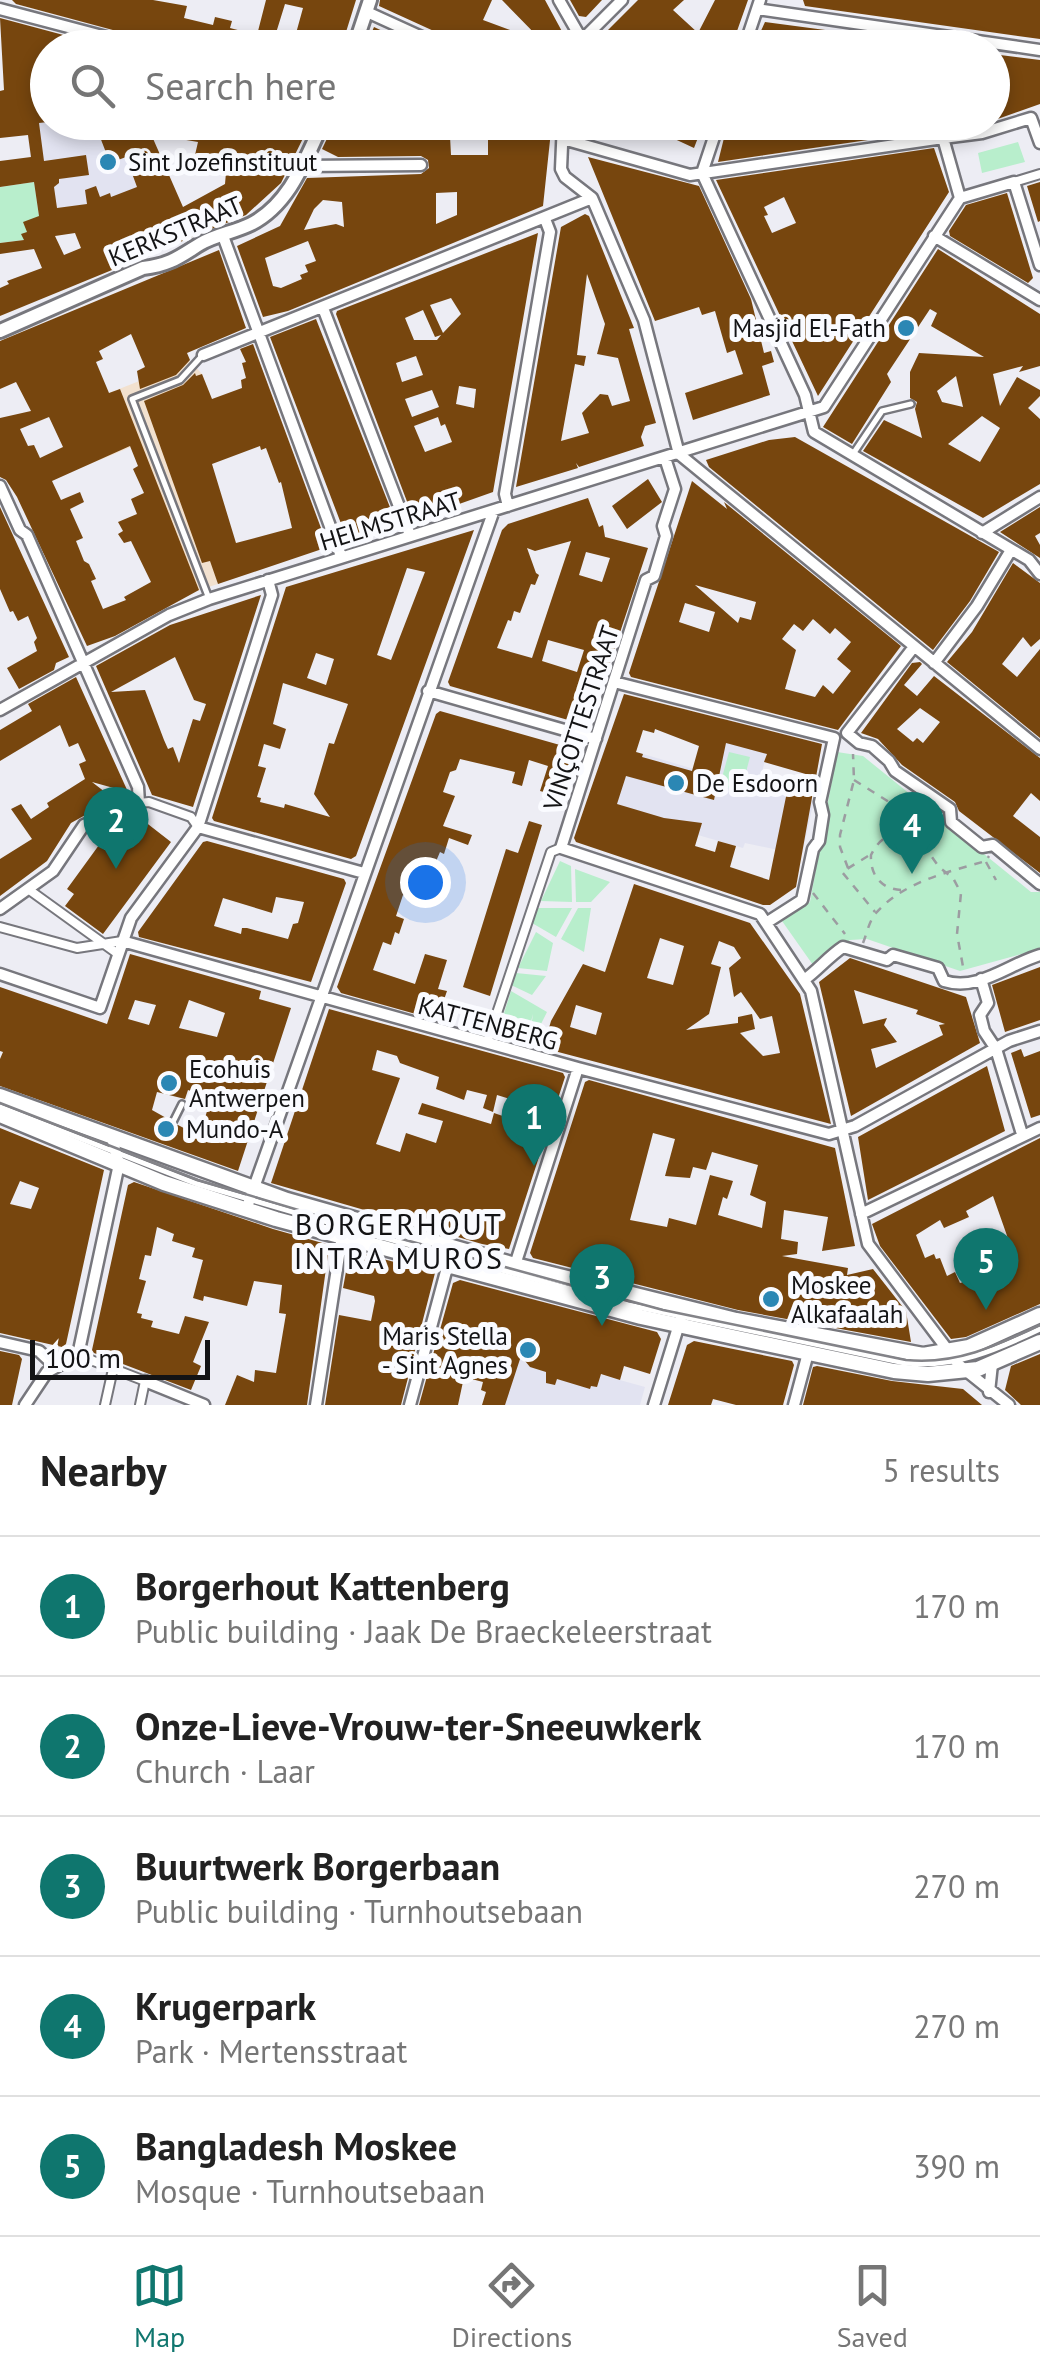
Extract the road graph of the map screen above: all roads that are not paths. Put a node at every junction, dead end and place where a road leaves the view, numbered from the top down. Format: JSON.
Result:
{"nodes":[{"id":1,"x":559,"y":0,"type":"edge"},
{"id":2,"x":622,"y":0,"type":"edge"},
{"id":3,"x":759,"y":5,"type":"edge"},
{"id":4,"x":4,"y":6,"type":"edge"},
{"id":5,"x":369,"y":6,"type":"edge"},
{"id":6,"x":86,"y":30,"type":"edge"},
{"id":7,"x":360,"y":30,"type":"edge"},
{"id":8,"x":413,"y":30,"type":"edge"},
{"id":9,"x":574,"y":30,"type":"edge"},
{"id":10,"x":594,"y":30,"type":"edge"},
{"id":11,"x":750,"y":30,"type":"edge"},
{"id":12,"x":915,"y":30,"type":"edge"},
{"id":13,"x":1010,"y":45,"type":"edge"},
{"id":14,"x":1040,"y":50,"type":"edge"},
{"id":15,"x":1036,"y":116,"type":"edge"},
{"id":16,"x":1010,"y":124,"type":"edge"},
{"id":17,"x":314,"y":140,"type":"edge"},
{"id":18,"x":563,"y":140,"type":"edge"},
{"id":19,"x":567,"y":140,"type":"edge"},
{"id":20,"x":712,"y":140,"type":"edge"},
{"id":21,"x":929,"y":140,"type":"edge"},
{"id":22,"x":944,"y":140,"type":"edge"},
{"id":23,"x":1040,"y":144,"type":"edge"},
{"id":24,"x":421,"y":165,"type":"dead end"},
{"id":25,"x":302,"y":166,"type":"junction"},
{"id":26,"x":702,"y":173,"type":"junction"},
{"id":27,"x":1040,"y":174,"type":"edge"},
{"id":28,"x":1014,"y":182,"type":"junction"},
{"id":29,"x":592,"y":198,"type":"junction"},
{"id":30,"x":960,"y":198,"type":"junction"},
{"id":31,"x":545,"y":219,"type":"junction"},
{"id":32,"x":223,"y":236,"type":"junction"},
{"id":33,"x":934,"y":236,"type":"junction"},
{"id":34,"x":1040,"y":266,"type":"edge"},
{"id":35,"x":1040,"y":300,"type":"edge"},
{"id":36,"x":323,"y":308,"type":"junction"},
{"id":37,"x":0,"y":330,"type":"edge"},
{"id":38,"x":259,"y":332,"type":"junction"},
{"id":39,"x":203,"y":355,"type":"joint"},
{"id":40,"x":910,"y":404,"type":"dead end"},
{"id":41,"x":809,"y":412,"type":"junction"},
{"id":42,"x":679,"y":454,"type":"junction"},
{"id":43,"x":852,"y":456,"type":"junction"},
{"id":44,"x":665,"y":458,"type":"junction"},
{"id":45,"x":0,"y":486,"type":"edge"},
{"id":46,"x":1040,"y":497,"type":"edge"},
{"id":47,"x":508,"y":506,"type":"junction"},
{"id":48,"x":494,"y":510,"type":"junction"},
{"id":49,"x":982,"y":533,"type":"junction"},
{"id":50,"x":410,"y":535,"type":"junction"},
{"id":51,"x":1011,"y":550,"type":"junction"},
{"id":52,"x":341,"y":556,"type":"junction"},
{"id":53,"x":1040,"y":574,"type":"edge"},
{"id":54,"x":268,"y":580,"type":"junction"},
{"id":55,"x":208,"y":599,"type":"junction"},
{"id":56,"x":913,"y":648,"type":"junction"},
{"id":57,"x":83,"y":664,"type":"junction"},
{"id":58,"x":934,"y":664,"type":"junction"},
{"id":59,"x":614,"y":682,"type":"junction"},
{"id":60,"x":428,"y":691,"type":"junction"},
{"id":61,"x":0,"y":710,"type":"edge"},
{"id":62,"x":596,"y":739,"type":"junction"},
{"id":63,"x":1040,"y":749,"type":"edge"},
{"id":64,"x":139,"y":803,"type":"junction"},
{"id":65,"x":198,"y":828,"type":"junction"},
{"id":66,"x":561,"y":848,"type":"junction"},
{"id":67,"x":364,"y":873,"type":"junction"},
{"id":68,"x":1040,"y":884,"type":"edge"},
{"id":69,"x":28,"y":889,"type":"junction"},
{"id":70,"x":0,"y":909,"type":"edge"},
{"id":71,"x":766,"y":923,"type":"junction"},
{"id":72,"x":0,"y":927,"type":"edge"},
{"id":73,"x":104,"y":943,"type":"junction"},
{"id":74,"x":120,"y":948,"type":"junction"},
{"id":75,"x":1040,"y":955,"type":"edge"},
{"id":76,"x":0,"y":974,"type":"edge"},
{"id":77,"x":981,"y":979,"type":"junction"},
{"id":78,"x":804,"y":980,"type":"junction"},
{"id":79,"x":319,"y":997,"type":"junction"},
{"id":80,"x":1040,"y":1031,"type":"edge"},
{"id":81,"x":487,"y":1043,"type":"junction"},
{"id":82,"x":996,"y":1049,"type":"junction"},
{"id":83,"x":578,"y":1068,"type":"junction"},
{"id":84,"x":0,"y":1096,"type":"edge"},
{"id":85,"x":182,"y":1104,"type":"dead end"},
{"id":86,"x":0,"y":1107,"type":"edge"},
{"id":87,"x":0,"y":1115,"type":"edge"},
{"id":88,"x":172,"y":1122,"type":"dead end"},
{"id":89,"x":1040,"y":1128,"type":"edge"},
{"id":90,"x":844,"y":1130,"type":"junction"},
{"id":91,"x":1022,"y":1134,"type":"junction"},
{"id":92,"x":119,"y":1153,"type":"junction"},
{"id":93,"x":250,"y":1199,"type":"junction"},
{"id":94,"x":861,"y":1214,"type":"junction"},
{"id":95,"x":342,"y":1236,"type":"junction"},
{"id":96,"x":448,"y":1264,"type":"junction"},
{"id":97,"x":516,"y":1266,"type":"junction"},
{"id":98,"x":1040,"y":1315,"type":"edge"},
{"id":99,"x":681,"y":1317,"type":"junction"},
{"id":100,"x":1040,"y":1328,"type":"edge"},
{"id":101,"x":0,"y":1342,"type":"edge"},
{"id":102,"x":1040,"y":1342,"type":"edge"},
{"id":103,"x":808,"y":1353,"type":"junction"},
{"id":104,"x":78,"y":1355,"type":"junction"},
{"id":105,"x":957,"y":1362,"type":"junction"},
{"id":106,"x":992,"y":1364,"type":"junction"},
{"id":107,"x":55,"y":1366,"type":"junction"},
{"id":108,"x":113,"y":1369,"type":"junction"},
{"id":109,"x":145,"y":1382,"type":"junction"},
{"id":110,"x":992,"y":1398,"type":"edge"},
{"id":111,"x":26,"y":1405,"type":"edge"},
{"id":112,"x":105,"y":1405,"type":"edge"},
{"id":113,"x":140,"y":1405,"type":"edge"},
{"id":114,"x":204,"y":1405,"type":"edge"},
{"id":115,"x":316,"y":1405,"type":"edge"},
{"id":116,"x":410,"y":1405,"type":"edge"},
{"id":117,"x":654,"y":1405,"type":"edge"},
{"id":118,"x":794,"y":1405,"type":"edge"},
{"id":119,"x":1008,"y":1405,"type":"edge"}],
"edges":[{"from":1,"to":9,"type":"street"},
{"from":2,"to":10,"type":"street"},
{"from":3,"to":11,"type":"street"},
{"from":3,"to":12,"type":"street"},
{"from":4,"to":6,"type":"street"},
{"from":5,"to":7,"type":"street"},
{"from":5,"to":8,"type":"street"},
{"from":13,"to":14,"type":"street"},
{"from":15,"to":16,"type":"street"},
{"from":15,"to":23,"type":"street"},
{"from":17,"to":25,"type":"street","name":"KERKSTRAAT"},
{"from":18,"to":29,"type":"street"},
{"from":19,"to":26,"type":"street"},
{"from":20,"to":26,"type":"street"},
{"from":21,"to":26,"type":"street"},
{"from":22,"to":30,"type":"street"},
{"from":24,"to":25,"type":"street"},
{"from":25,"to":32,"type":"street","name":"KERKSTRAAT"},
{"from":26,"to":41,"type":"street"},
{"from":27,"to":28,"type":"street"},
{"from":28,"to":30,"type":"street"},
{"from":28,"to":34,"type":"street"},
{"from":29,"to":31,"type":"street"},
{"from":29,"to":42,"type":"street"},
{"from":30,"to":33,"type":"street"},
{"from":31,"to":36,"type":"street"},
{"from":31,"to":47,"type":"street"},
{"from":32,"to":37,"type":"street","name":"KERKSTRAAT"},
{"from":32,"to":38,"type":"street"},
{"from":33,"to":35,"type":"street"},
{"from":33,"to":41,"type":"street"},
{"from":36,"to":38,"type":"street"},
{"from":36,"to":50,"type":"street"},
{"from":38,"to":39,"type":"street"},
{"from":38,"to":52,"type":"street"},
{"from":39,"to":55,"type":"lane"},
{"from":40,"to":43,"type":"lane"},
{"from":41,"to":42,"type":"street","name":"HELMSTRAAT"},
{"from":41,"to":43,"type":"street"},
{"from":42,"to":44,"type":"street","name":"HELMSTRAAT"},
{"from":42,"to":56,"type":"street"},
{"from":43,"to":49,"type":"street"},
{"from":44,"to":47,"type":"street","name":"HELMSTRAAT"},
{"from":44,"to":59,"type":"street","name":"VINÇOTTESTRAAT"},
{"from":45,"to":57,"type":"street"},
{"from":46,"to":49,"type":"street"},
{"from":47,"to":48,"type":"street","name":"HELMSTRAAT"},
{"from":48,"to":50,"type":"street","name":"HELMSTRAAT"},
{"from":48,"to":60,"type":"street"},
{"from":49,"to":51,"type":"street"},
{"from":50,"to":52,"type":"street","name":"HELMSTRAAT"},
{"from":51,"to":53,"type":"street"},
{"from":51,"to":58,"type":"street"},
{"from":52,"to":54,"type":"street","name":"HELMSTRAAT"},
{"from":54,"to":55,"type":"street","name":"HELMSTRAAT"},
{"from":54,"to":65,"type":"street"},
{"from":55,"to":57,"type":"street","name":"HELMSTRAAT"},
{"from":56,"to":58,"type":"street"},
{"from":56,"to":68,"type":"street"},
{"from":57,"to":61,"type":"street","name":"HELMSTRAAT"},
{"from":57,"to":64,"type":"street"},
{"from":58,"to":63,"type":"street"},
{"from":59,"to":62,"type":"street","name":"VINÇOTTESTRAAT"},
{"from":59,"to":71,"type":"street"},
{"from":60,"to":62,"type":"street"},
{"from":60,"to":67,"type":"street"},
{"from":62,"to":66,"type":"street","name":"VINÇOTTESTRAAT"},
{"from":64,"to":65,"type":"street"},
{"from":64,"to":69,"type":"street"},
{"from":65,"to":67,"type":"street"},
{"from":65,"to":74,"type":"street"},
{"from":66,"to":71,"type":"street"},
{"from":66,"to":81,"type":"street","name":"VINÇOTTESTRAAT"},
{"from":67,"to":79,"type":"street"},
{"from":69,"to":70,"type":"street"},
{"from":69,"to":73,"type":"street"},
{"from":71,"to":78,"type":"street"},
{"from":72,"to":73,"type":"street"},
{"from":73,"to":74,"type":"street"},
{"from":74,"to":76,"type":"street"},
{"from":74,"to":79,"type":"street","name":"KATTENBERG"},
{"from":75,"to":77,"type":"street"},
{"from":77,"to":78,"type":"street"},
{"from":77,"to":82,"type":"street"},
{"from":78,"to":90,"type":"street"},
{"from":79,"to":81,"type":"street","name":"KATTENBERG"},
{"from":79,"to":93,"type":"street"},
{"from":80,"to":82,"type":"street"},
{"from":81,"to":83,"type":"street","name":"KATTENBERG"},
{"from":82,"to":90,"type":"street"},
{"from":82,"to":91,"type":"street"},
{"from":83,"to":90,"type":"street","name":"KATTENBERG"},
{"from":83,"to":97,"type":"street"},
{"from":84,"to":92,"type":"main road"},
{"from":85,"to":88,"type":"lane"},
{"from":86,"to":92,"type":"lane"},
{"from":87,"to":92,"type":"main road"},
{"from":89,"to":91,"type":"street"},
{"from":90,"to":94,"type":"street"},
{"from":91,"to":94,"type":"street"},
{"from":92,"to":93,"type":"main road"},
{"from":92,"to":93,"type":"main road"},
{"from":92,"to":104,"type":"street"},
{"from":93,"to":95,"type":"main road"},
{"from":93,"to":97,"type":"main road"},
{"from":93,"to":99,"type":"lane"},
{"from":94,"to":105,"type":"street"},
{"from":95,"to":96,"type":"main road"},
{"from":95,"to":115,"type":"street"},
{"from":96,"to":99,"type":"main road"},
{"from":96,"to":116,"type":"street"},
{"from":97,"to":99,"type":"main road"},
{"from":98,"to":105,"type":"main road"},
{"from":99,"to":103,"type":"main road"},
{"from":99,"to":105,"type":"main road"},
{"from":99,"to":117,"type":"street"},
{"from":100,"to":105,"type":"lane"},
{"from":101,"to":107,"type":"street"},
{"from":102,"to":106,"type":"main road"},
{"from":103,"to":105,"type":"main road"},
{"from":103,"to":118,"type":"street"},
{"from":104,"to":107,"type":"street"},
{"from":104,"to":108,"type":"street"},
{"from":105,"to":106,"type":"main road"},
{"from":105,"to":110,"type":"street"},
{"from":106,"to":110,"type":"street"},
{"from":107,"to":111,"type":"street"},
{"from":108,"to":109,"type":"street"},
{"from":108,"to":112,"type":"street"},
{"from":109,"to":113,"type":"street"},
{"from":109,"to":114,"type":"street"},
{"from":110,"to":119,"type":"street"}]}
